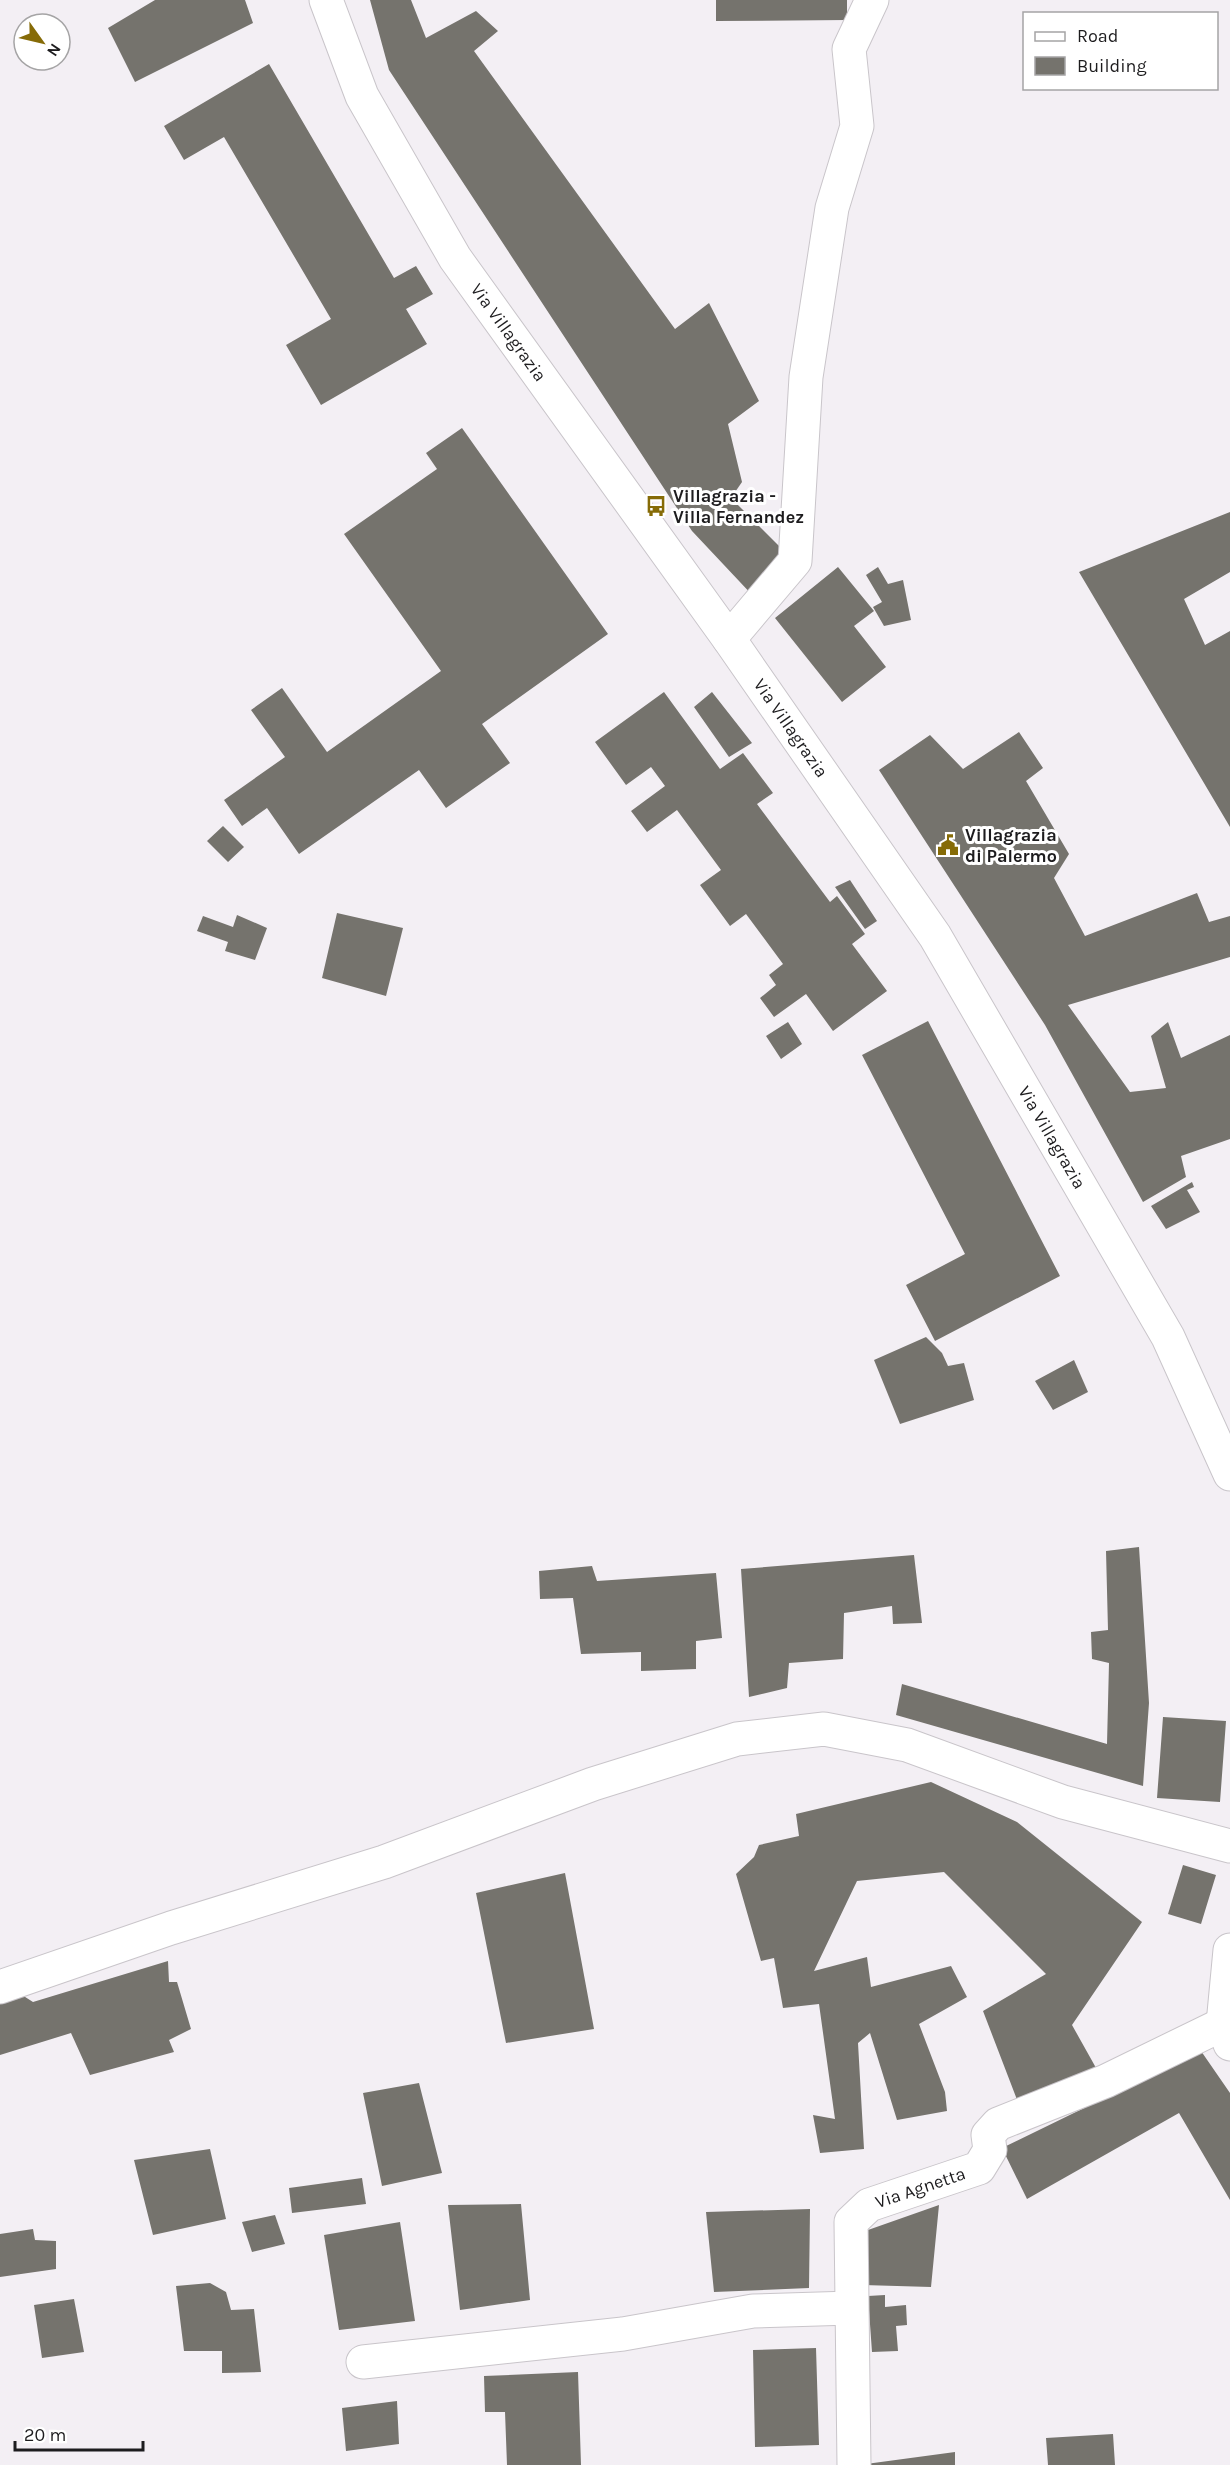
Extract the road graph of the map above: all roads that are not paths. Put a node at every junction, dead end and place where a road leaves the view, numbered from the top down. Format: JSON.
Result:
{"nodes":[{"id":1,"x":326,"y":0,"type":"edge"},
{"id":2,"x":872,"y":0,"type":"edge"},
{"id":3,"x":729,"y":639,"type":"junction"},
{"id":4,"x":1230,"y":1474,"type":"edge"},
{"id":5,"x":1230,"y":1846,"type":"edge"},
{"id":6,"x":1230,"y":1950,"type":"edge"},
{"id":7,"x":0,"y":1987,"type":"edge"},
{"id":8,"x":1226,"y":2034,"type":"edge"},
{"id":9,"x":851,"y":2308,"type":"junction"},
{"id":10,"x":363,"y":2362,"type":"dead end"},
{"id":11,"x":854,"y":2465,"type":"edge"}],
"edges":[{"from":1,"to":3,"type":"street","name":"Via Villagrazia"},
{"from":2,"to":3,"type":"street"},
{"from":3,"to":4,"type":"street","name":"Via Villagrazia"},
{"from":5,"to":7,"type":"street"},
{"from":6,"to":8,"type":"street"},
{"from":8,"to":9,"type":"street","name":"Via Agnetta"},
{"from":9,"to":10,"type":"street"},
{"from":9,"to":11,"type":"street","name":"Via Agnetta"}]}
